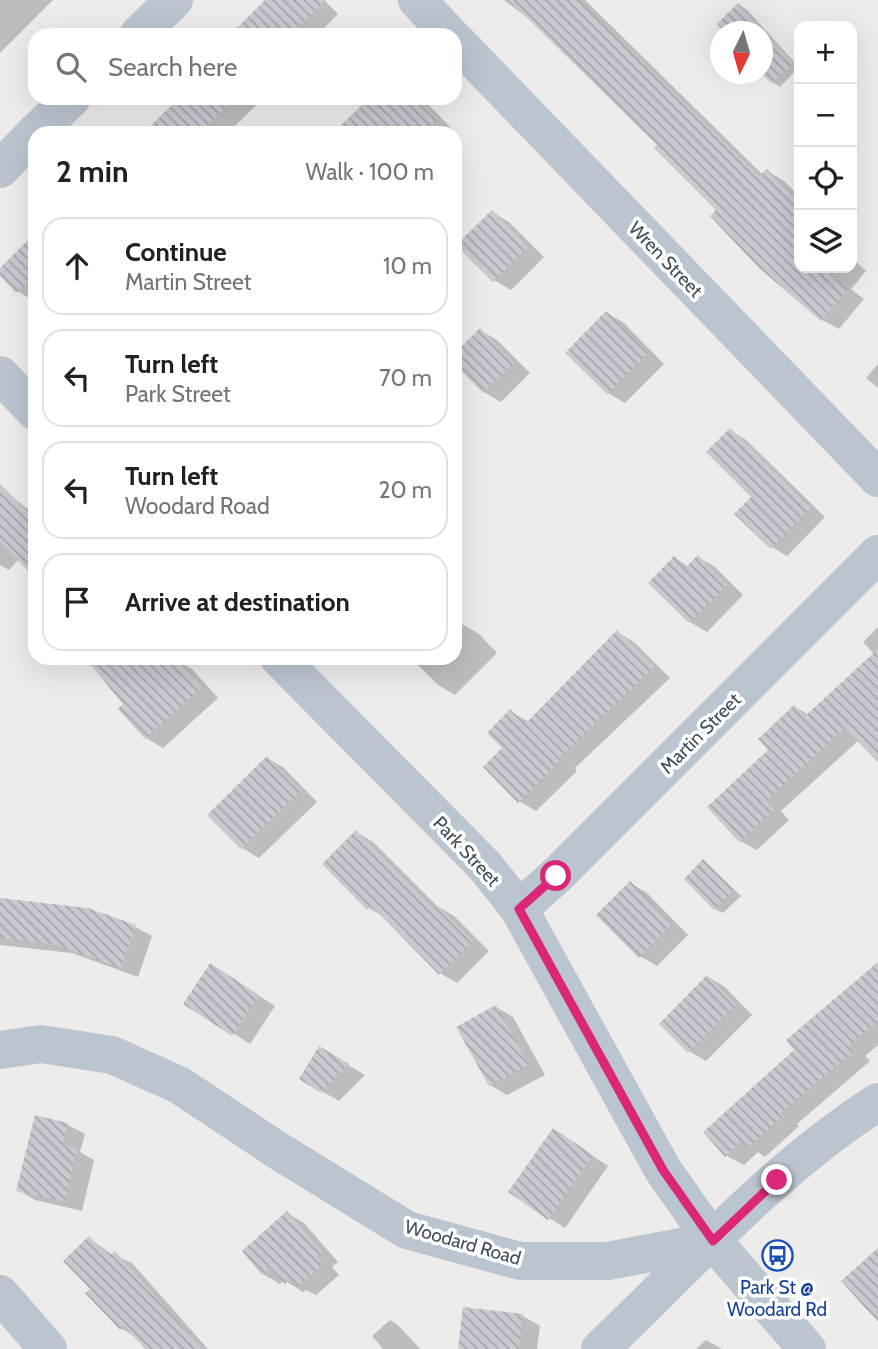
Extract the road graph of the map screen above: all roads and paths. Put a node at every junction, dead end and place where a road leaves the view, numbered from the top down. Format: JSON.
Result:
{"nodes":[{"id":1,"x":174,"y":0,"type":"edge"},
{"id":2,"x":417,"y":0,"type":"edge"},
{"id":3,"x":145,"y":28,"type":"edge"},
{"id":4,"x":443,"y":28,"type":"edge"},
{"id":5,"x":462,"y":47,"type":"edge"},
{"id":6,"x":65,"y":105,"type":"edge"},
{"id":7,"x":42,"y":126,"type":"edge"},
{"id":8,"x":28,"y":140,"type":"edge"},
{"id":9,"x":0,"y":169,"type":"edge"},
{"id":10,"x":0,"y":375,"type":"edge"},
{"id":11,"x":28,"y":404,"type":"edge"},
{"id":12,"x":878,"y":478,"type":"edge"},
{"id":13,"x":878,"y":554,"type":"edge"},
{"id":14,"x":286,"y":665,"type":"edge"},
{"id":15,"x":519,"y":909,"type":"junction"},
{"id":16,"x":0,"y":1050,"type":"edge"},
{"id":17,"x":878,"y":1102,"type":"edge"},
{"id":18,"x":713,"y":1241,"type":"junction"},
{"id":19,"x":0,"y":1294,"type":"edge"},
{"id":20,"x":48,"y":1349,"type":"edge"},
{"id":21,"x":600,"y":1349,"type":"edge"},
{"id":22,"x":807,"y":1349,"type":"edge"}],
"edges":[{"from":1,"to":3,"type":"street"},
{"from":2,"to":4,"type":"street"},
{"from":5,"to":12,"type":"street","name":"Wren Street"},
{"from":6,"to":7,"type":"street"},
{"from":8,"to":9,"type":"street"},
{"from":10,"to":11,"type":"street"},
{"from":13,"to":15,"type":"street","name":"Martin Street"},
{"from":14,"to":15,"type":"street","name":"Park Street"},
{"from":15,"to":18,"type":"street","name":"Park Street"},
{"from":16,"to":18,"type":"street","name":"Woodard Road"},
{"from":17,"to":18,"type":"street"},
{"from":18,"to":21,"type":"street"},
{"from":18,"to":22,"type":"street","name":"Park Street"},
{"from":19,"to":20,"type":"street"}]}
